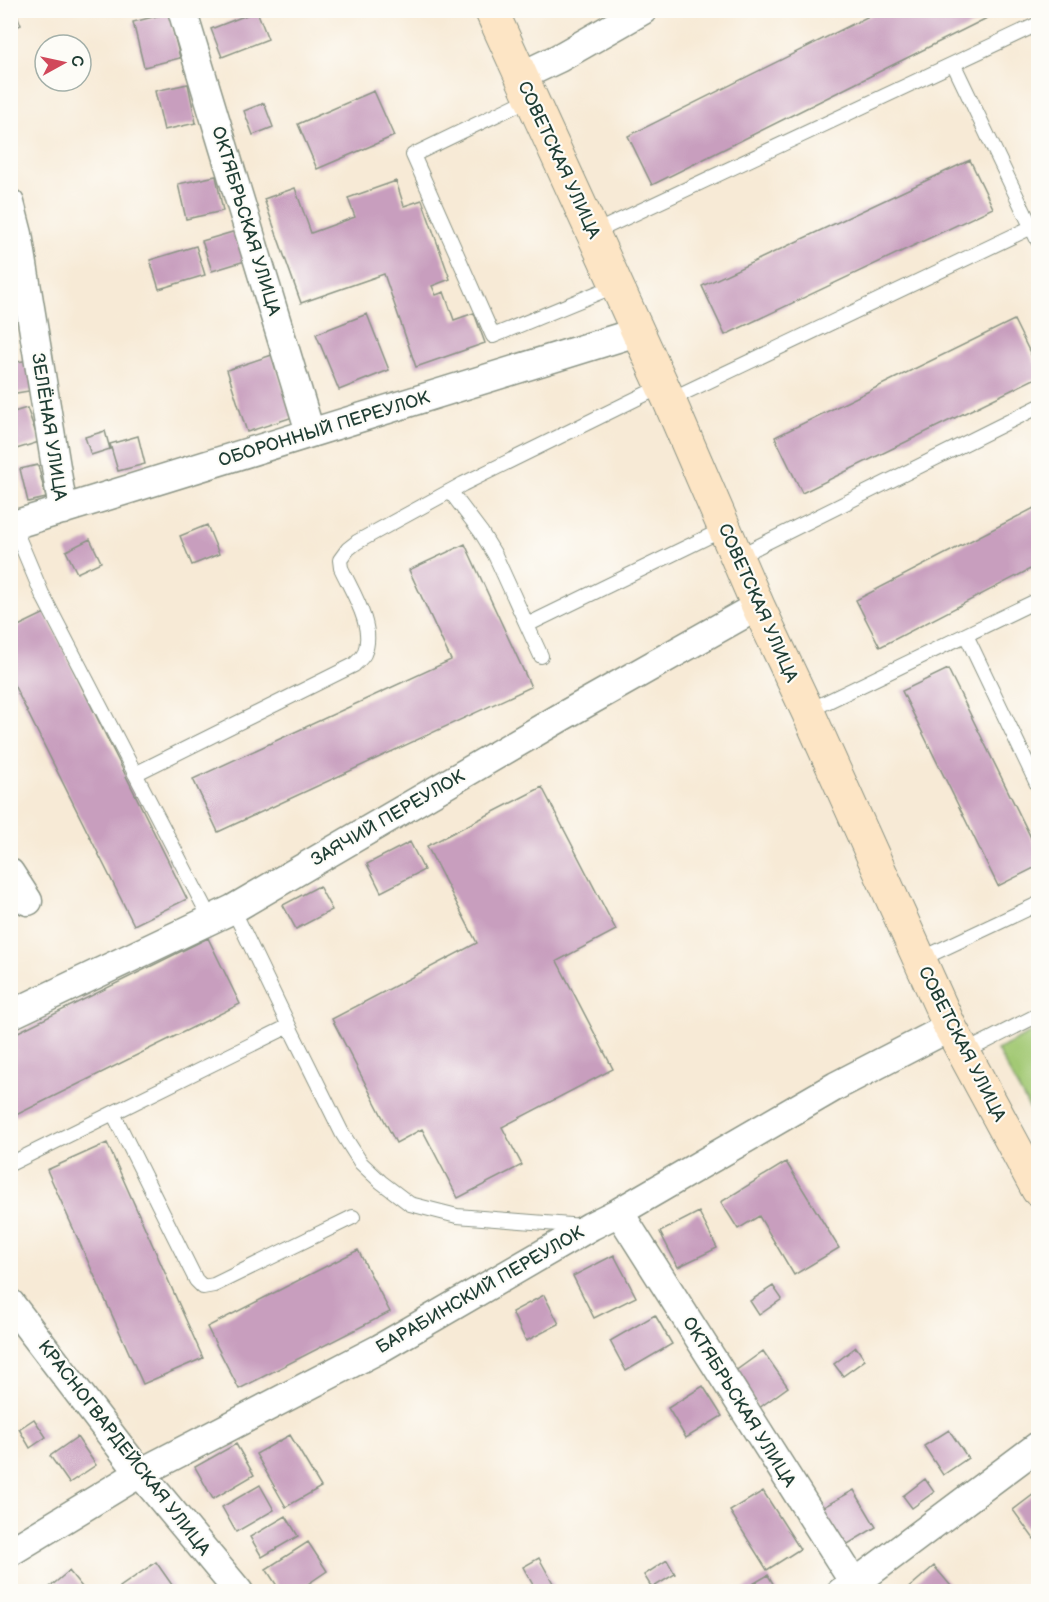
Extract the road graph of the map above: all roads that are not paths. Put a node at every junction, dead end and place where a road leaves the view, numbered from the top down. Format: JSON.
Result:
{"nodes":[{"id":1,"x":182,"y":10,"type":"edge"},
{"id":2,"x":491,"y":10,"type":"edge"},
{"id":3,"x":643,"y":10,"type":"edge"},
{"id":4,"x":1038,"y":24,"type":"edge"},
{"id":5,"x":954,"y":65,"type":"junction"},
{"id":6,"x":526,"y":87,"type":"junction"},
{"id":7,"x":10,"y":203,"type":"edge"},
{"id":8,"x":1032,"y":227,"type":"junction"},
{"id":9,"x":593,"y":233,"type":"junction"},
{"id":10,"x":1038,"y":241,"type":"edge"},
{"id":11,"x":616,"y":285,"type":"junction"},
{"id":12,"x":638,"y":332,"type":"junction"},
{"id":13,"x":665,"y":393,"type":"junction"},
{"id":14,"x":1038,"y":407,"type":"edge"},
{"id":15,"x":310,"y":432,"type":"junction"},
{"id":16,"x":450,"y":491,"type":"junction"},
{"id":17,"x":63,"y":510,"type":"junction"},
{"id":18,"x":12,"y":526,"type":"edge"},
{"id":19,"x":731,"y":543,"type":"junction"},
{"id":20,"x":1038,"y":600,"type":"edge"},
{"id":21,"x":758,"y":606,"type":"junction"},
{"id":22,"x":527,"y":625,"type":"junction"},
{"id":23,"x":966,"y":635,"type":"junction"},
{"id":24,"x":541,"y":656,"type":"dead end"},
{"id":25,"x":808,"y":712,"type":"junction"},
{"id":26,"x":135,"y":774,"type":"junction"},
{"id":27,"x":1038,"y":786,"type":"edge"},
{"id":28,"x":10,"y":873,"type":"edge"},
{"id":29,"x":28,"y":901,"type":"dead end"},
{"id":30,"x":1038,"y":904,"type":"edge"},
{"id":31,"x":222,"y":914,"type":"junction"},
{"id":32,"x":919,"y":960,"type":"junction"},
{"id":33,"x":10,"y":1015,"type":"edge"},
{"id":34,"x":1038,"y":1015,"type":"edge"},
{"id":35,"x":290,"y":1026,"type":"junction"},
{"id":36,"x":957,"y":1040,"type":"junction"},
{"id":37,"x":113,"y":1113,"type":"junction"},
{"id":38,"x":10,"y":1164,"type":"edge"},
{"id":39,"x":1038,"y":1190,"type":"edge"},
{"id":40,"x":619,"y":1212,"type":"junction"},
{"id":41,"x":353,"y":1216,"type":"dead end"},
{"id":42,"x":591,"y":1226,"type":"junction"},
{"id":43,"x":10,"y":1303,"type":"edge"},
{"id":44,"x":1038,"y":1446,"type":"edge"},
{"id":45,"x":140,"y":1473,"type":"junction"},
{"id":46,"x":10,"y":1552,"type":"edge"},
{"id":47,"x":851,"y":1589,"type":"edge"},
{"id":48,"x":239,"y":1592,"type":"edge"}],
"edges":[{"from":1,"to":15,"type":"street","name":"ОКТЯБРЬСКАЯ УЛИЦА"},
{"from":2,"to":6,"type":"street","name":"СОВЕТСКАЯ УЛИЦА"},
{"from":3,"to":6,"type":"street"},
{"from":4,"to":5,"type":"lane"},
{"from":5,"to":8,"type":"lane"},
{"from":5,"to":9,"type":"lane"},
{"from":6,"to":9,"type":"street","name":"СОВЕТСКАЯ УЛИЦА"},
{"from":6,"to":11,"type":"lane"},
{"from":7,"to":17,"type":"street","name":"ЗЕЛЁНАЯ УЛИЦА"},
{"from":8,"to":10,"type":"lane"},
{"from":8,"to":13,"type":"lane"},
{"from":9,"to":11,"type":"street","name":"СОВЕТСКАЯ УЛИЦА"},
{"from":11,"to":12,"type":"street","name":"СОВЕТСКАЯ УЛИЦА"},
{"from":12,"to":13,"type":"street","name":"СОВЕТСКАЯ УЛИЦА"},
{"from":12,"to":15,"type":"street","name":"ОБОРОННЫЙ ПЕРЕУЛОК"},
{"from":13,"to":16,"type":"lane"},
{"from":13,"to":19,"type":"street","name":"СОВЕТСКАЯ УЛИЦА"},
{"from":14,"to":19,"type":"lane"},
{"from":15,"to":17,"type":"street","name":"ОБОРОННЫЙ ПЕРЕУЛОК"},
{"from":16,"to":22,"type":"lane"},
{"from":16,"to":26,"type":"lane"},
{"from":17,"to":18,"type":"street","name":"ОБОРОННЫЙ ПЕРЕУЛОК"},
{"from":18,"to":26,"type":"lane"},
{"from":19,"to":21,"type":"street","name":"СОВЕТСКАЯ УЛИЦА"},
{"from":19,"to":22,"type":"lane"},
{"from":20,"to":23,"type":"lane"},
{"from":21,"to":25,"type":"street","name":"СОВЕТСКАЯ УЛИЦА"},
{"from":21,"to":31,"type":"street","name":"ЗАЯЧИЙ ПЕРЕУЛОК"},
{"from":22,"to":24,"type":"lane"},
{"from":23,"to":25,"type":"lane"},
{"from":23,"to":27,"type":"lane"},
{"from":25,"to":32,"type":"street","name":"СОВЕТСКАЯ УЛИЦА"},
{"from":26,"to":31,"type":"lane"},
{"from":28,"to":29,"type":"street"},
{"from":30,"to":32,"type":"lane"},
{"from":31,"to":33,"type":"street","name":"ЗАЯЧИЙ ПЕРЕУЛОК"},
{"from":31,"to":35,"type":"lane"},
{"from":32,"to":36,"type":"street","name":"СОВЕТСКАЯ УЛИЦА"},
{"from":34,"to":36,"type":"lane"},
{"from":35,"to":37,"type":"lane"},
{"from":35,"to":42,"type":"lane"},
{"from":36,"to":39,"type":"street","name":"СОВЕТСКАЯ УЛИЦА"},
{"from":36,"to":40,"type":"street","name":"БАРАБИНСКИЙ ПЕРЕУЛОК"},
{"from":37,"to":38,"type":"lane"},
{"from":37,"to":41,"type":"lane"},
{"from":40,"to":42,"type":"street","name":"БАРАБИНСКИЙ ПЕРЕУЛОК"},
{"from":40,"to":47,"type":"street","name":"ОКТЯБРЬСКАЯ УЛИЦА"},
{"from":42,"to":45,"type":"street","name":"БАРАБИНСКИЙ ПЕРЕУЛОК"},
{"from":43,"to":45,"type":"street","name":"КРАСНОГВАРДЕЙСКАЯ УЛИЦА"},
{"from":44,"to":47,"type":"street"},
{"from":45,"to":46,"type":"street","name":"БАРАБИНСКИЙ ПЕРЕУЛОК"},
{"from":45,"to":48,"type":"street","name":"КРАСНОГВАРДЕЙСКАЯ УЛИЦА"}]}
